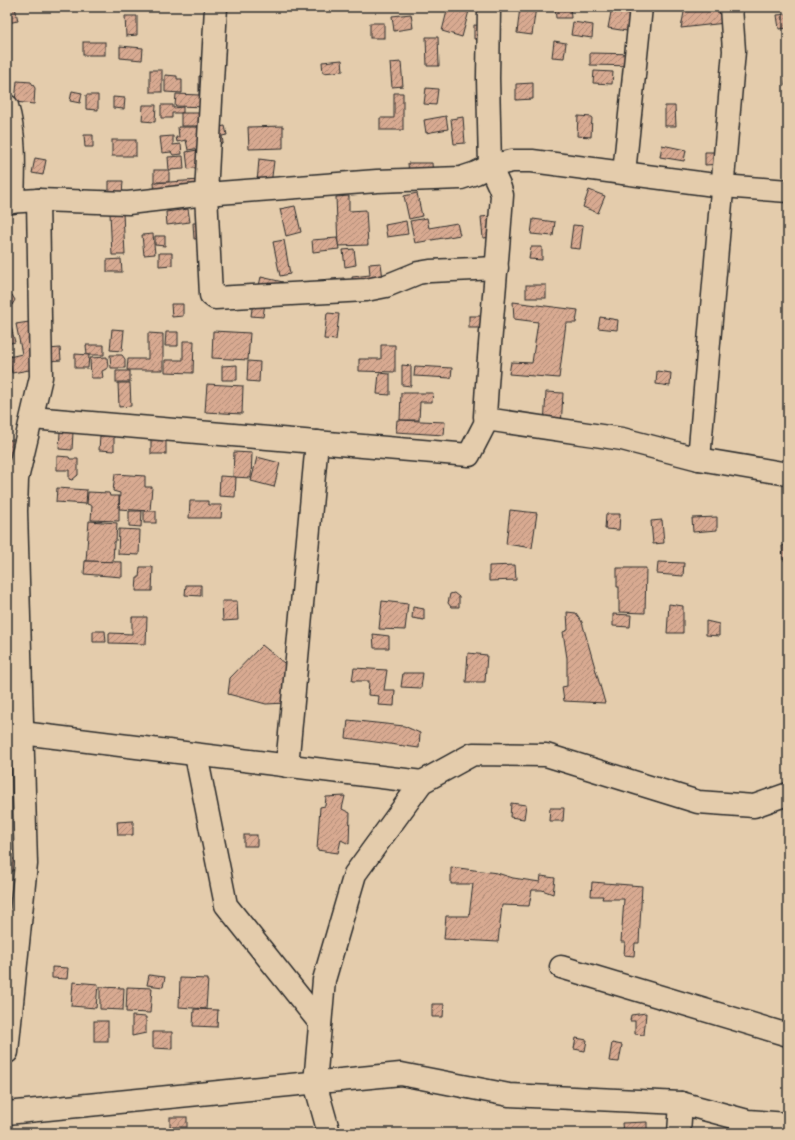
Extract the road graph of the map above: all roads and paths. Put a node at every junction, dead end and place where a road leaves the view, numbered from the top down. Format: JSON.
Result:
{"nodes":[{"id":1,"x":216,"y":7,"type":"edge"},
{"id":2,"x":489,"y":7,"type":"edge"},
{"id":3,"x":641,"y":7,"type":"edge"},
{"id":4,"x":731,"y":7,"type":"edge"},
{"id":5,"x":7,"y":106,"type":"edge"},
{"id":6,"x":490,"y":166,"type":"junction"},
{"id":7,"x":624,"y":173,"type":"junction"},
{"id":8,"x":722,"y":186,"type":"junction"},
{"id":9,"x":788,"y":191,"type":"edge"},
{"id":10,"x":206,"y":194,"type":"junction"},
{"id":11,"x":38,"y":200,"type":"junction"},
{"id":12,"x":10,"y":202,"type":"edge"},
{"id":13,"x":497,"y":268,"type":"junction"},
{"id":14,"x":32,"y":418,"type":"junction"},
{"id":15,"x":487,"y":420,"type":"junction"},
{"id":16,"x":317,"y":442,"type":"junction"},
{"id":17,"x":699,"y":459,"type":"junction"},
{"id":18,"x":788,"y":474,"type":"edge"},
{"id":19,"x":13,"y":595,"type":"edge"},
{"id":20,"x":15,"y":734,"type":"edge"},
{"id":21,"x":196,"y":755,"type":"junction"},
{"id":22,"x":287,"y":766,"type":"junction"},
{"id":23,"x":422,"y":782,"type":"junction"},
{"id":24,"x":788,"y":794,"type":"edge"},
{"id":25,"x":561,"y":967,"type":"dead end"},
{"id":26,"x":320,"y":1023,"type":"junction"},
{"id":27,"x":788,"y":1035,"type":"edge"},
{"id":28,"x":7,"y":1052,"type":"edge"},
{"id":29,"x":315,"y":1083,"type":"junction"},
{"id":30,"x":681,"y":1102,"type":"junction"},
{"id":31,"x":7,"y":1113,"type":"edge"},
{"id":32,"x":788,"y":1124,"type":"edge"},
{"id":33,"x":329,"y":1133,"type":"edge"},
{"id":34,"x":679,"y":1133,"type":"edge"}],
"edges":[{"from":1,"to":10,"type":"street"},
{"from":2,"to":6,"type":"street"},
{"from":3,"to":7,"type":"street"},
{"from":4,"to":8,"type":"street"},
{"from":5,"to":12,"type":"street"},
{"from":6,"to":7,"type":"street"},
{"from":6,"to":10,"type":"street"},
{"from":6,"to":13,"type":"street"},
{"from":7,"to":8,"type":"street"},
{"from":8,"to":9,"type":"street"},
{"from":8,"to":17,"type":"street"},
{"from":10,"to":11,"type":"street"},
{"from":10,"to":13,"type":"street"},
{"from":11,"to":12,"type":"street"},
{"from":11,"to":14,"type":"street"},
{"from":13,"to":15,"type":"street"},
{"from":14,"to":16,"type":"street"},
{"from":14,"to":19,"type":"street"},
{"from":15,"to":16,"type":"street"},
{"from":15,"to":17,"type":"street"},
{"from":16,"to":22,"type":"street"},
{"from":17,"to":18,"type":"street"},
{"from":19,"to":20,"type":"street"},
{"from":20,"to":21,"type":"street"},
{"from":20,"to":28,"type":"street"},
{"from":21,"to":22,"type":"street"},
{"from":21,"to":26,"type":"street"},
{"from":22,"to":23,"type":"street"},
{"from":23,"to":24,"type":"street"},
{"from":23,"to":26,"type":"street"},
{"from":25,"to":27,"type":"street"},
{"from":26,"to":29,"type":"street"},
{"from":29,"to":30,"type":"street"},
{"from":29,"to":31,"type":"street"},
{"from":29,"to":33,"type":"street"},
{"from":30,"to":32,"type":"street"},
{"from":30,"to":34,"type":"street"}]}
